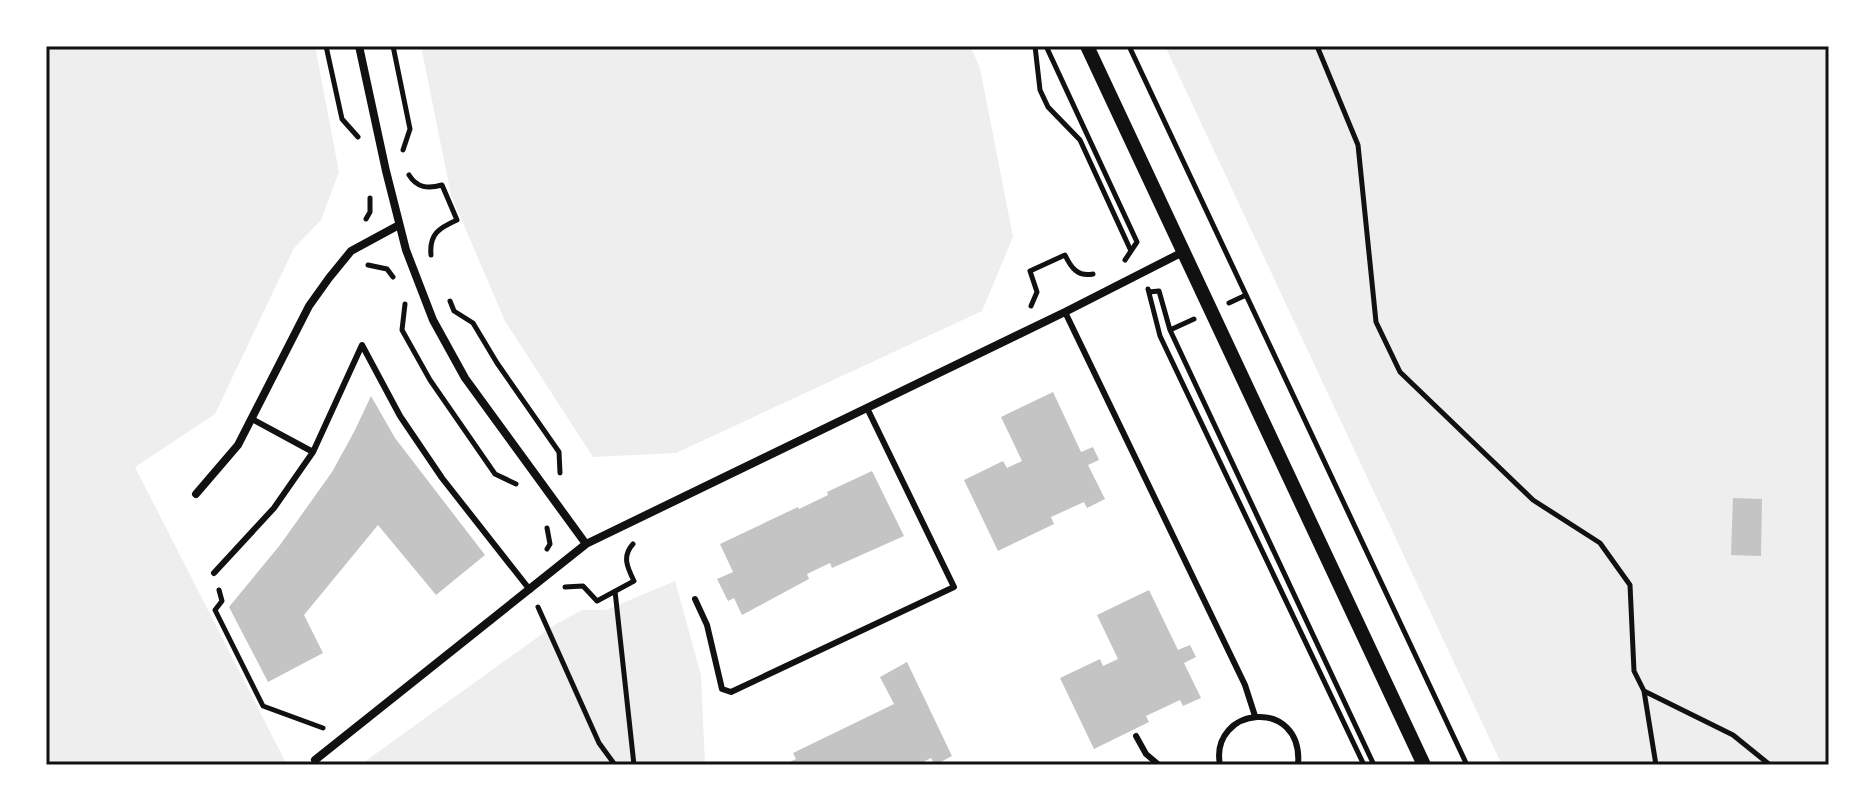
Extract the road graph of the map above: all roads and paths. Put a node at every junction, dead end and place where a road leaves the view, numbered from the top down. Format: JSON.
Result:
{"nodes":[{"id":1,"x":359,"y":46,"type":"edge"},
{"id":2,"x":393,"y":46,"type":"edge"},
{"id":3,"x":1035,"y":46,"type":"edge"},
{"id":4,"x":1046,"y":46,"type":"edge"},
{"id":5,"x":1087,"y":46,"type":"edge"},
{"id":6,"x":1129,"y":46,"type":"edge"},
{"id":7,"x":1317,"y":46,"type":"edge"},
{"id":8,"x":405,"y":158,"type":"dead end"},
{"id":9,"x":406,"y":166,"type":"dead end"},
{"id":10,"x":399,"y":225,"type":"junction"},
{"id":11,"x":1131,"y":250,"type":"junction"},
{"id":12,"x":1183,"y":252,"type":"junction"},
{"id":13,"x":1124,"y":259,"type":"junction"},
{"id":14,"x":433,"y":262,"type":"dead end"},
{"id":15,"x":1111,"y":266,"type":"dead end"},
{"id":16,"x":1099,"y":272,"type":"dead end"},
{"id":17,"x":1136,"y":274,"type":"junction"},
{"id":18,"x":1149,"y":292,"type":"junction"},
{"id":19,"x":448,"y":297,"type":"dead end"},
{"id":20,"x":1027,"y":310,"type":"dead end"},
{"id":21,"x":1065,"y":312,"type":"junction"},
{"id":22,"x":867,"y":408,"type":"junction"},
{"id":23,"x":252,"y":419,"type":"junction"},
{"id":24,"x":313,"y":452,"type":"junction"},
{"id":25,"x":566,"y":482,"type":"dead end"},
{"id":26,"x":196,"y":494,"type":"dead end"},
{"id":27,"x":644,"y":538,"type":"dead end"},
{"id":28,"x":586,"y":544,"type":"junction"},
{"id":29,"x":214,"y":573,"type":"joint"},
{"id":30,"x":530,"y":590,"type":"junction"},
{"id":31,"x":615,"y":591,"type":"junction"},
{"id":32,"x":557,"y":592,"type":"dead end"},
{"id":33,"x":695,"y":599,"type":"dead end"},
{"id":34,"x":547,"y":600,"type":"dead end"},
{"id":35,"x":1644,"y":691,"type":"junction"},
{"id":36,"x":1255,"y":716,"type":"junction"},
{"id":37,"x":1136,"y":736,"type":"dead end"},
{"id":38,"x":336,"y":744,"type":"junction"},
{"id":39,"x":315,"y":760,"type":"dead end"},
{"id":40,"x":615,"y":765,"type":"edge"},
{"id":41,"x":634,"y":765,"type":"edge"},
{"id":42,"x":1159,"y":765,"type":"edge"},
{"id":43,"x":1220,"y":765,"type":"edge"},
{"id":44,"x":1298,"y":765,"type":"edge"},
{"id":45,"x":1364,"y":765,"type":"edge"},
{"id":46,"x":1374,"y":765,"type":"edge"},
{"id":47,"x":1424,"y":765,"type":"edge"},
{"id":48,"x":1467,"y":765,"type":"edge"},
{"id":49,"x":1656,"y":765,"type":"edge"},
{"id":50,"x":1770,"y":765,"type":"edge"}],
"edges":[{"from":1,"to":10,"type":"street"},
{"from":2,"to":8,"type":"path"},
{"from":3,"to":11,"type":"path"},
{"from":4,"to":11,"type":"path"},
{"from":5,"to":12,"type":"street"},
{"from":6,"to":48,"type":"path"},
{"from":7,"to":35,"type":"path"},
{"from":9,"to":14,"type":"path"},
{"from":10,"to":23,"type":"street"},
{"from":10,"to":28,"type":"street"},
{"from":11,"to":13,"type":"path"},
{"from":11,"to":17,"type":"path"},
{"from":12,"to":17,"type":"street"},
{"from":12,"to":47,"type":"street"},
{"from":13,"to":15,"type":"path"},
{"from":13,"to":17,"type":"path"},
{"from":16,"to":20,"type":"path"},
{"from":17,"to":18,"type":"path"},
{"from":17,"to":21,"type":"street"},
{"from":18,"to":45,"type":"path"},
{"from":18,"to":46,"type":"path"},
{"from":19,"to":25,"type":"path"},
{"from":21,"to":22,"type":"street"},
{"from":21,"to":36,"type":"lane"},
{"from":22,"to":28,"type":"street"},
{"from":22,"to":33,"type":"lane"},
{"from":23,"to":24,"type":"lane"},
{"from":23,"to":26,"type":"street"},
{"from":24,"to":29,"type":"lane"},
{"from":24,"to":30,"type":"lane"},
{"from":27,"to":31,"type":"path"},
{"from":28,"to":30,"type":"street"},
{"from":29,"to":38,"type":"path"},
{"from":30,"to":38,"type":"street"},
{"from":31,"to":32,"type":"path"},
{"from":31,"to":41,"type":"path"},
{"from":34,"to":40,"type":"path"},
{"from":35,"to":49,"type":"path"},
{"from":35,"to":50,"type":"path"},
{"from":36,"to":43,"type":"lane"},
{"from":36,"to":44,"type":"lane"},
{"from":37,"to":42,"type":"lane"},
{"from":38,"to":39,"type":"street"}]}
